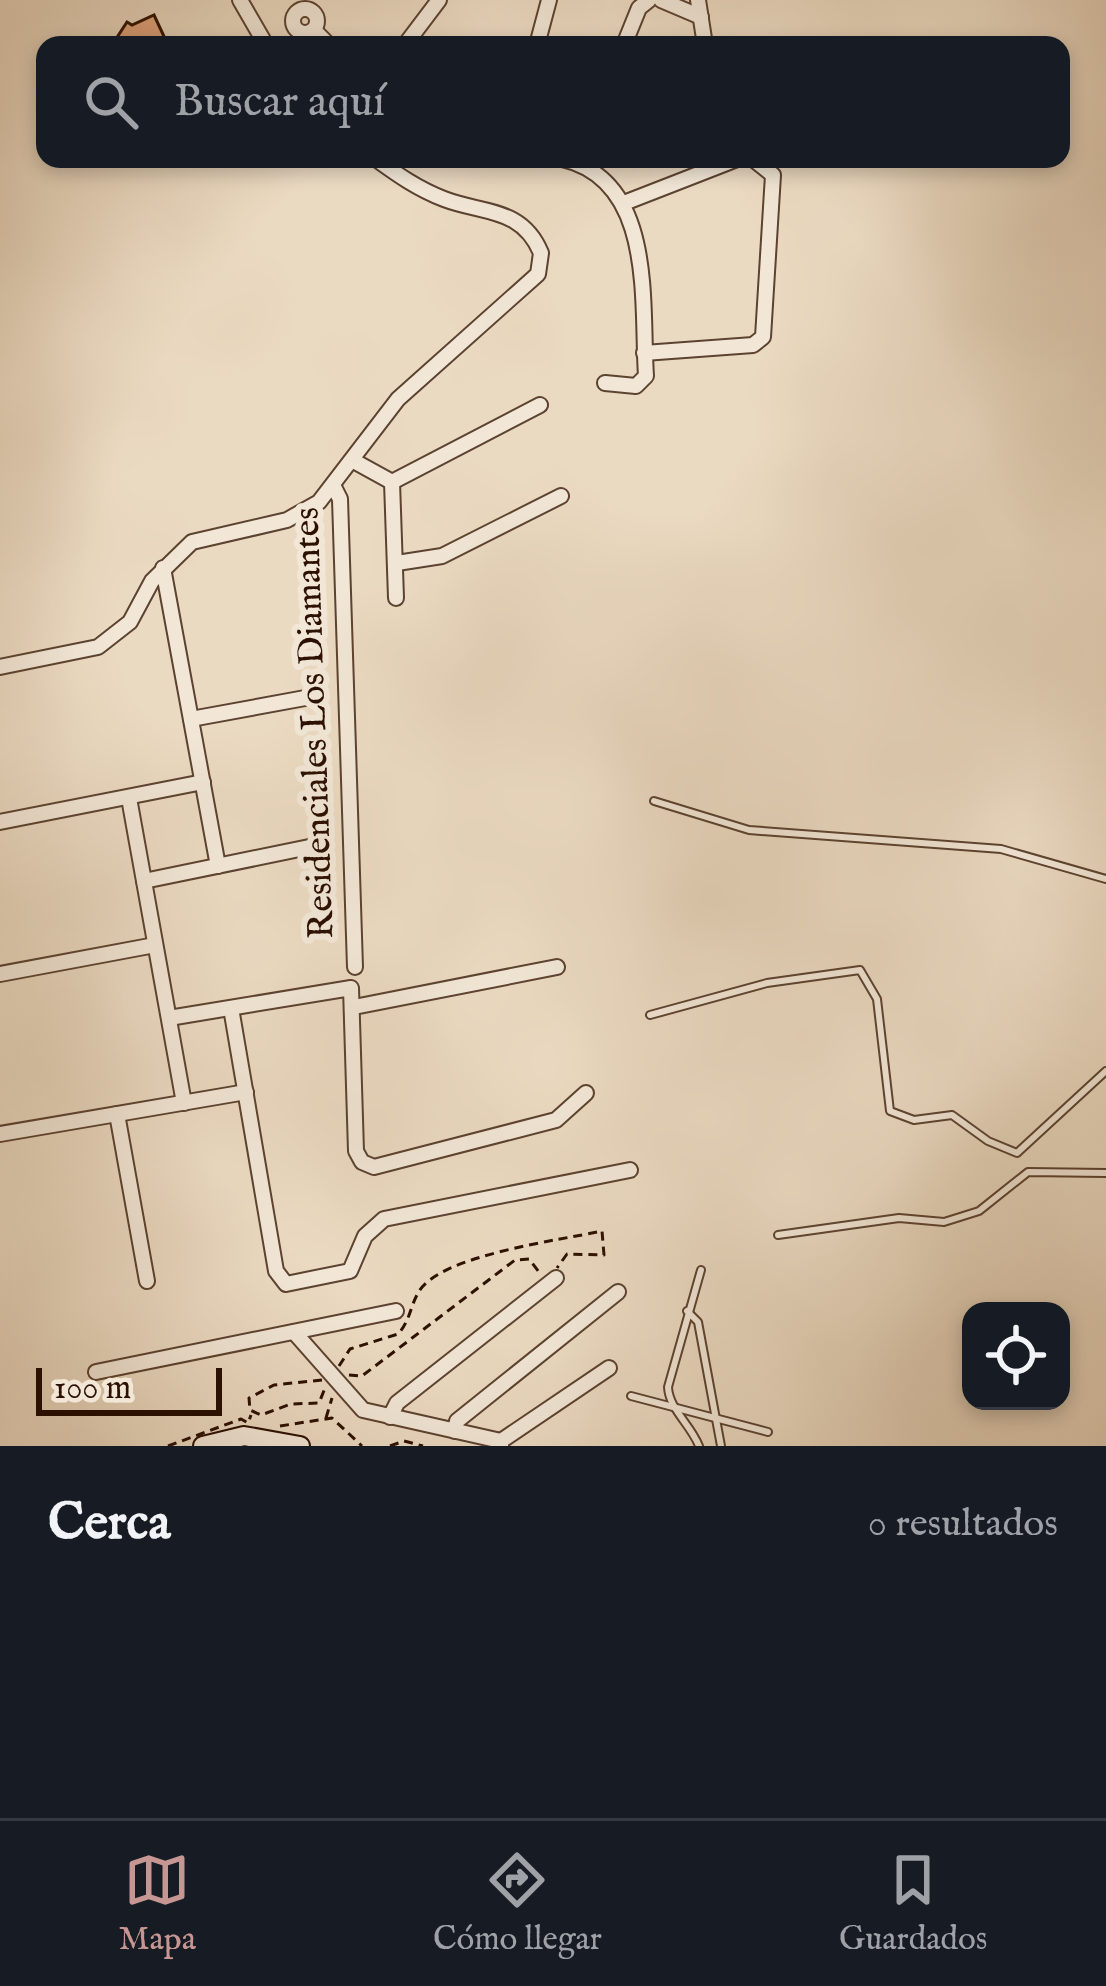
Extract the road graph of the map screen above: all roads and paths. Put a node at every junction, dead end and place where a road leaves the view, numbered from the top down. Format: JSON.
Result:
{"nodes":[{"id":1,"x":240,"y":0,"type":"edge"},
{"id":2,"x":282,"y":0,"type":"edge"},
{"id":3,"x":439,"y":0,"type":"edge"},
{"id":4,"x":549,"y":0,"type":"edge"},
{"id":5,"x":649,"y":0,"type":"edge"},
{"id":6,"x":661,"y":0,"type":"edge"},
{"id":7,"x":698,"y":0,"type":"edge"},
{"id":8,"x":299,"y":9,"type":"edge"},
{"id":9,"x":701,"y":17,"type":"junction"},
{"id":10,"x":261,"y":36,"type":"edge"},
{"id":11,"x":320,"y":36,"type":"edge"},
{"id":12,"x":412,"y":36,"type":"edge"},
{"id":13,"x":539,"y":36,"type":"edge"},
{"id":14,"x":628,"y":36,"type":"edge"},
{"id":15,"x":704,"y":36,"type":"edge"},
{"id":16,"x":388,"y":168,"type":"edge"},
{"id":17,"x":583,"y":168,"type":"edge"},
{"id":18,"x":714,"y":168,"type":"edge"},
{"id":19,"x":764,"y":168,"type":"edge"},
{"id":20,"x":776,"y":168,"type":"edge"},
{"id":21,"x":773,"y":175,"type":"junction"},
{"id":22,"x":624,"y":203,"type":"junction"},
{"id":23,"x":644,"y":353,"type":"junction"},
{"id":24,"x":605,"y":383,"type":"dead end"},
{"id":25,"x":540,"y":405,"type":"dead end"},
{"id":26,"x":352,"y":460,"type":"junction"},
{"id":27,"x":392,"y":482,"type":"junction"},
{"id":28,"x":335,"y":489,"type":"junction"},
{"id":29,"x":561,"y":496,"type":"dead end"},
{"id":30,"x":397,"y":563,"type":"junction"},
{"id":31,"x":164,"y":568,"type":"junction"},
{"id":32,"x":396,"y":598,"type":"dead end"},
{"id":33,"x":0,"y":667,"type":"edge"},
{"id":34,"x":316,"y":696,"type":"dead end"},
{"id":35,"x":191,"y":718,"type":"junction"},
{"id":36,"x":203,"y":782,"type":"junction"},
{"id":37,"x":129,"y":798,"type":"junction"},
{"id":38,"x":654,"y":801,"type":"dead end"},
{"id":39,"x":0,"y":822,"type":"edge"},
{"id":40,"x":319,"y":845,"type":"dead end"},
{"id":41,"x":218,"y":866,"type":"junction"},
{"id":42,"x":1106,"y":880,"type":"edge"},
{"id":43,"x":144,"y":881,"type":"junction"},
{"id":44,"x":155,"y":945,"type":"junction"},
{"id":45,"x":355,"y":967,"type":"dead end"},
{"id":46,"x":557,"y":967,"type":"dead end"},
{"id":47,"x":0,"y":974,"type":"edge"},
{"id":48,"x":354,"y":1007,"type":"junction"},
{"id":49,"x":231,"y":1008,"type":"junction"},
{"id":50,"x":650,"y":1016,"type":"dead end"},
{"id":51,"x":169,"y":1018,"type":"junction"},
{"id":52,"x":1106,"y":1071,"type":"edge"},
{"id":53,"x":246,"y":1092,"type":"junction"},
{"id":54,"x":586,"y":1094,"type":"dead end"},
{"id":55,"x":184,"y":1103,"type":"junction"},
{"id":56,"x":117,"y":1114,"type":"junction"},
{"id":57,"x":0,"y":1134,"type":"edge"},
{"id":58,"x":630,"y":1170,"type":"dead end"},
{"id":59,"x":1106,"y":1173,"type":"edge"},
{"id":60,"x":778,"y":1235,"type":"dead end"},
{"id":61,"x":701,"y":1270,"type":"dead end"},
{"id":62,"x":556,"y":1278,"type":"dead end"},
{"id":63,"x":147,"y":1281,"type":"dead end"},
{"id":64,"x":618,"y":1292,"type":"dead end"},
{"id":65,"x":396,"y":1311,"type":"dead end"},
{"id":66,"x":687,"y":1311,"type":"junction"},
{"id":67,"x":294,"y":1332,"type":"junction"},
{"id":68,"x":609,"y":1368,"type":"dead end"},
{"id":69,"x":96,"y":1372,"type":"dead end"},
{"id":70,"x":331,"y":1377,"type":"junction"},
{"id":71,"x":631,"y":1396,"type":"dead end"},
{"id":72,"x":670,"y":1403,"type":"junction"},
{"id":73,"x":715,"y":1415,"type":"junction"},
{"id":74,"x":390,"y":1417,"type":"junction"},
{"id":75,"x":326,"y":1418,"type":"junction"},
{"id":76,"x":261,"y":1425,"type":"dead end"},
{"id":77,"x":274,"y":1426,"type":"dead end"},
{"id":78,"x":455,"y":1431,"type":"junction"},
{"id":79,"x":768,"y":1432,"type":"dead end"},
{"id":80,"x":210,"y":1442,"type":"edge"},
{"id":81,"x":501,"y":1444,"type":"edge"},
{"id":82,"x":300,"y":1446,"type":"edge"},
{"id":83,"x":362,"y":1446,"type":"edge"},
{"id":84,"x":390,"y":1446,"type":"edge"},
{"id":85,"x":423,"y":1446,"type":"edge"},
{"id":86,"x":699,"y":1446,"type":"edge"},
{"id":87,"x":721,"y":1446,"type":"edge"}],
"edges":[{"from":1,"to":10,"type":"street"},
{"from":2,"to":8,"type":"street"},
{"from":3,"to":12,"type":"street"},
{"from":4,"to":13,"type":"street"},
{"from":5,"to":14,"type":"street"},
{"from":6,"to":9,"type":"street"},
{"from":7,"to":9,"type":"street"},
{"from":8,"to":11,"type":"street"},
{"from":9,"to":15,"type":"street"},
{"from":16,"to":26,"type":"street","name":"Residenciales Los Diamantes"},
{"from":17,"to":22,"type":"street"},
{"from":18,"to":22,"type":"street"},
{"from":19,"to":21,"type":"street"},
{"from":20,"to":21,"type":"street"},
{"from":21,"to":23,"type":"street"},
{"from":22,"to":23,"type":"street"},
{"from":23,"to":24,"type":"street"},
{"from":25,"to":27,"type":"street"},
{"from":26,"to":27,"type":"street"},
{"from":26,"to":28,"type":"street","name":"Residenciales Los Diamantes"},
{"from":27,"to":30,"type":"street"},
{"from":28,"to":31,"type":"street"},
{"from":28,"to":45,"type":"street","name":"Residenciales Los Diamantes"},
{"from":29,"to":30,"type":"street"},
{"from":30,"to":32,"type":"street"},
{"from":31,"to":33,"type":"street"},
{"from":31,"to":35,"type":"street"},
{"from":34,"to":35,"type":"street"},
{"from":35,"to":36,"type":"street"},
{"from":36,"to":37,"type":"street"},
{"from":36,"to":41,"type":"street"},
{"from":37,"to":39,"type":"street"},
{"from":37,"to":43,"type":"street"},
{"from":38,"to":42,"type":"lane"},
{"from":40,"to":41,"type":"street"},
{"from":41,"to":43,"type":"street"},
{"from":43,"to":44,"type":"street"},
{"from":44,"to":47,"type":"street"},
{"from":44,"to":51,"type":"street"},
{"from":46,"to":48,"type":"street"},
{"from":48,"to":49,"type":"street","name":"Residenciales Los Diamantes"},
{"from":48,"to":54,"type":"street","name":"Residenciales Los Diamantes"},
{"from":49,"to":51,"type":"street"},
{"from":49,"to":53,"type":"street"},
{"from":50,"to":52,"type":"lane"},
{"from":51,"to":55,"type":"street"},
{"from":53,"to":55,"type":"street"},
{"from":53,"to":58,"type":"street"},
{"from":55,"to":56,"type":"street"},
{"from":56,"to":57,"type":"street"},
{"from":56,"to":63,"type":"street"},
{"from":59,"to":60,"type":"lane"},
{"from":61,"to":66,"type":"lane"},
{"from":62,"to":74,"type":"street"},
{"from":64,"to":78,"type":"street"},
{"from":65,"to":67,"type":"street"},
{"from":66,"to":72,"type":"lane"},
{"from":66,"to":73,"type":"lane"},
{"from":67,"to":69,"type":"street"},
{"from":67,"to":70,"type":"street"},
{"from":68,"to":81,"type":"street"},
{"from":70,"to":70,"type":"path"},
{"from":70,"to":70,"type":"path"},
{"from":70,"to":74,"type":"street"},
{"from":70,"to":75,"type":"path"},
{"from":71,"to":72,"type":"lane"},
{"from":72,"to":73,"type":"lane"},
{"from":72,"to":86,"type":"lane"},
{"from":73,"to":79,"type":"lane"},
{"from":73,"to":87,"type":"lane"},
{"from":74,"to":78,"type":"street"},
{"from":75,"to":77,"type":"path"},
{"from":75,"to":83,"type":"path"},
{"from":76,"to":80,"type":"path"},
{"from":78,"to":81,"type":"street"},
{"from":80,"to":82,"type":"street"},
{"from":84,"to":85,"type":"path"}]}
